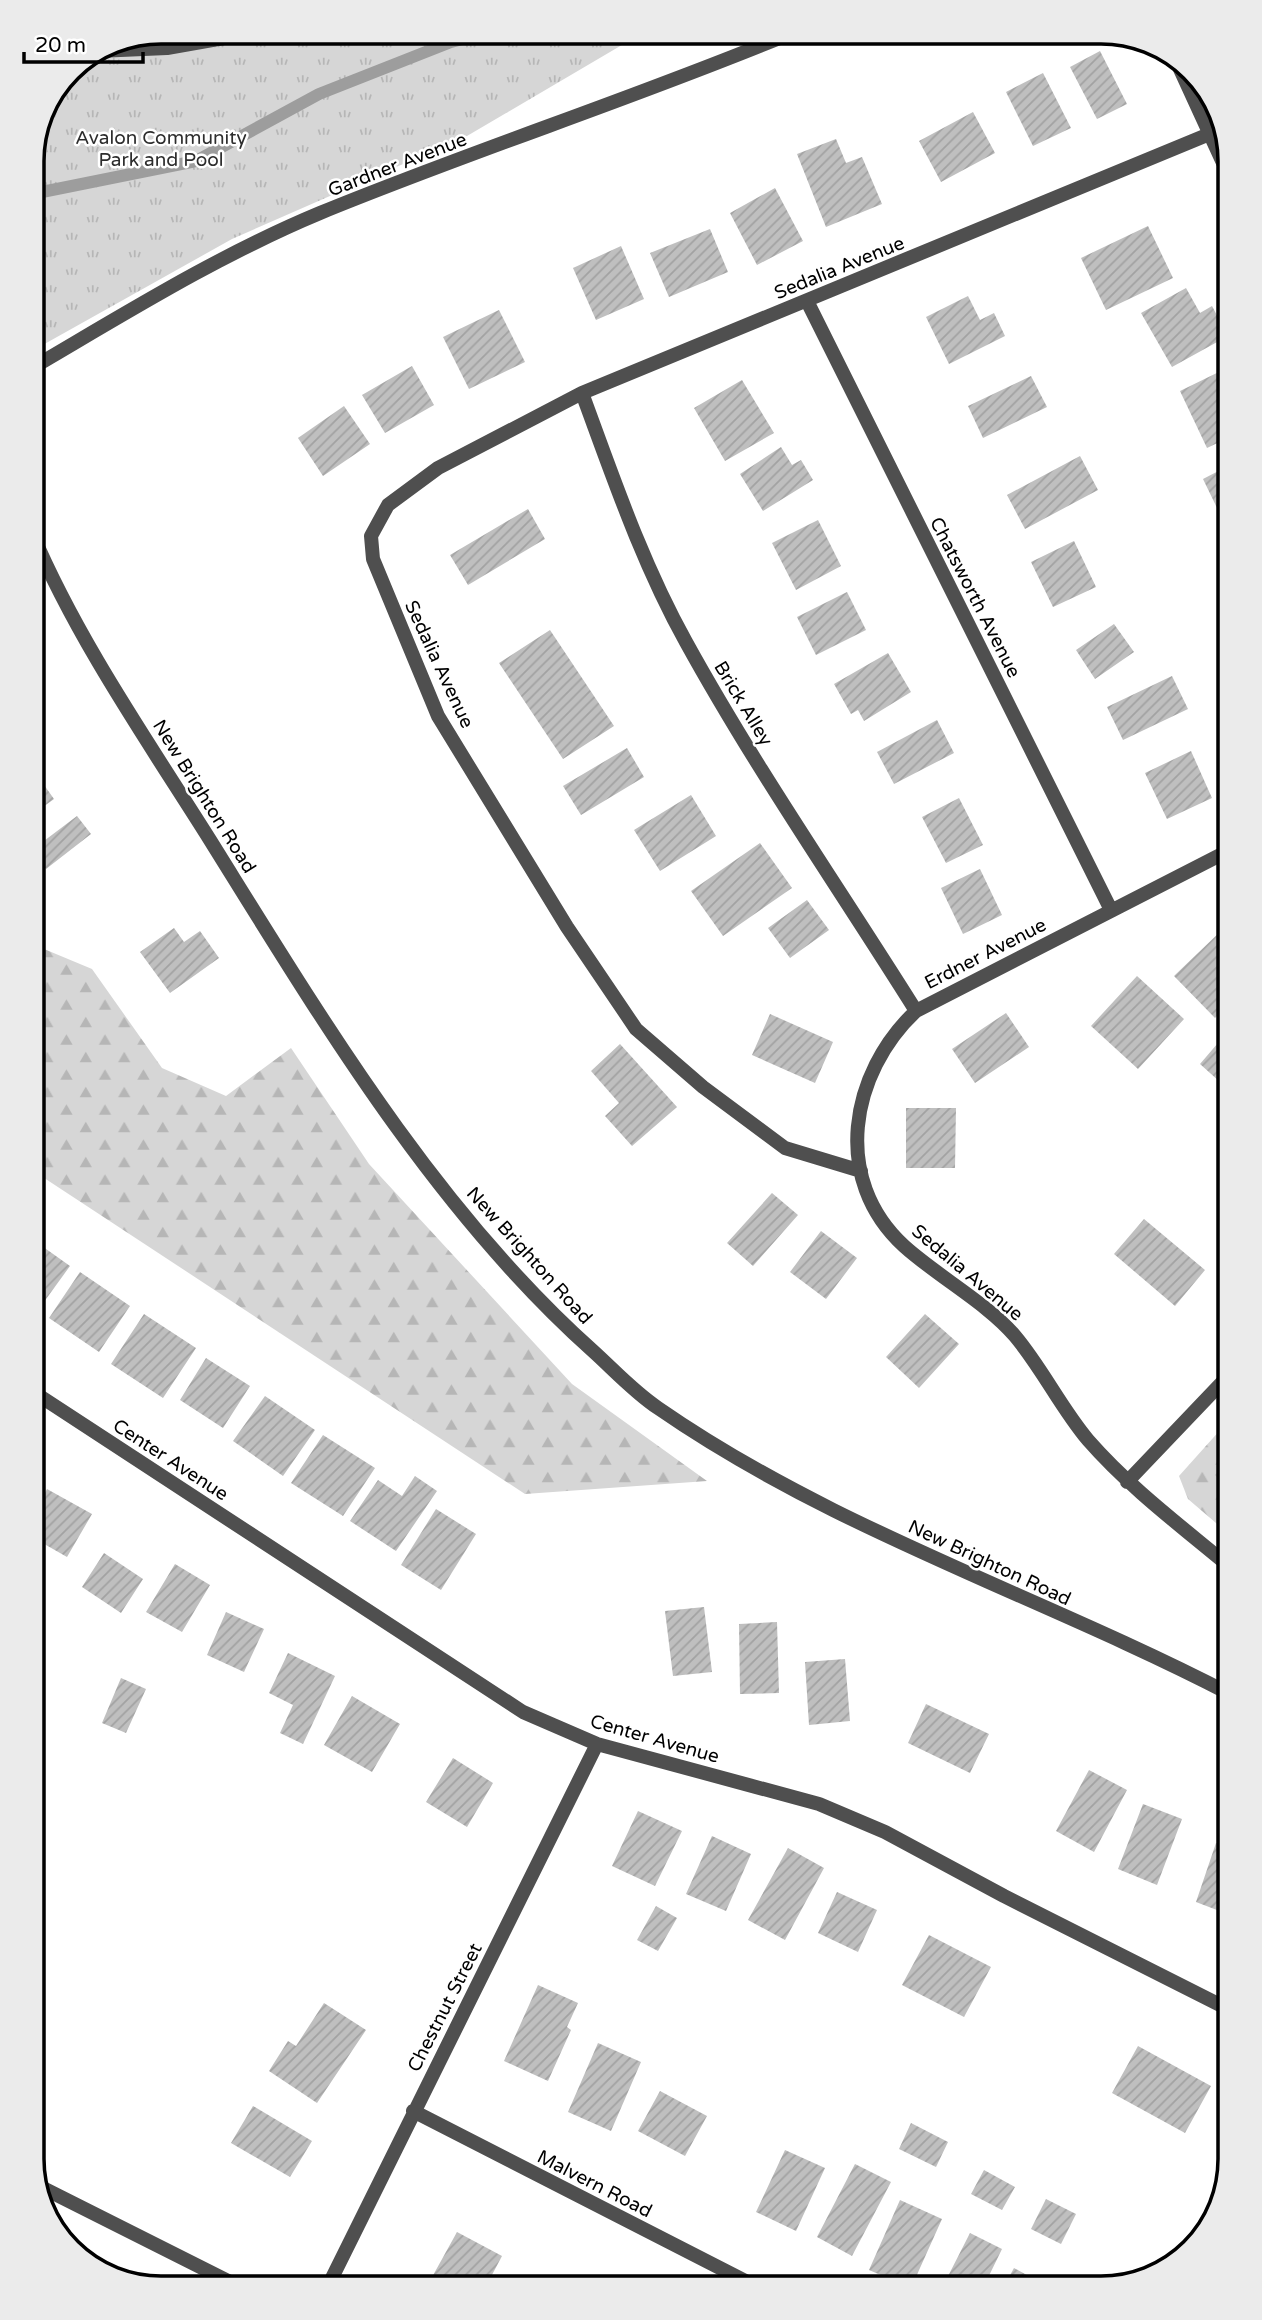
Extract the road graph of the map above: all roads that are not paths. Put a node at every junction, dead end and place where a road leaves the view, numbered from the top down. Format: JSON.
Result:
{"nodes":[{"id":1,"x":189,"y":44,"type":"edge"},
{"id":2,"x":765,"y":44,"type":"edge"},
{"id":3,"x":124,"y":50,"type":"edge"},
{"id":4,"x":1184,"y":78,"type":"edge"},
{"id":5,"x":1214,"y":132,"type":"edge"},
{"id":6,"x":1209,"y":134,"type":"junction"},
{"id":7,"x":1217,"y":151,"type":"edge"},
{"id":8,"x":807,"y":301,"type":"junction"},
{"id":9,"x":44,"y":361,"type":"edge"},
{"id":10,"x":582,"y":393,"type":"junction"},
{"id":11,"x":44,"y":557,"type":"edge"},
{"id":12,"x":1218,"y":856,"type":"edge"},
{"id":13,"x":1111,"y":910,"type":"junction"},
{"id":14,"x":916,"y":1011,"type":"junction"},
{"id":15,"x":861,"y":1171,"type":"junction"},
{"id":16,"x":1218,"y":1387,"type":"edge"},
{"id":17,"x":44,"y":1399,"type":"edge"},
{"id":18,"x":1127,"y":1482,"type":"junction"},
{"id":19,"x":1218,"y":1557,"type":"edge"},
{"id":20,"x":1218,"y":1689,"type":"edge"},
{"id":21,"x":597,"y":1744,"type":"junction"},
{"id":22,"x":1218,"y":2004,"type":"edge"},
{"id":23,"x":413,"y":2111,"type":"junction"},
{"id":24,"x":49,"y":2191,"type":"edge"},
{"id":25,"x":218,"y":2276,"type":"edge"},
{"id":26,"x":333,"y":2276,"type":"edge"},
{"id":27,"x":736,"y":2276,"type":"edge"}],
"edges":[{"from":1,"to":3,"type":"street"},
{"from":2,"to":9,"type":"street","name":"Gardner Avenue"},
{"from":4,"to":6,"type":"street"},
{"from":5,"to":6,"type":"street","name":"Sedalia Avenue"},
{"from":6,"to":7,"type":"street"},
{"from":6,"to":8,"type":"street","name":"Sedalia Avenue"},
{"from":8,"to":10,"type":"street","name":"Sedalia Avenue"},
{"from":8,"to":13,"type":"street","name":"Chatsworth Avenue"},
{"from":10,"to":14,"type":"street","name":"Brick Alley"},
{"from":10,"to":15,"type":"street","name":"Sedalia Avenue"},
{"from":11,"to":20,"type":"street","name":"New Brighton Road"},
{"from":12,"to":13,"type":"street","name":"Erdner Avenue"},
{"from":13,"to":14,"type":"street","name":"Erdner Avenue"},
{"from":14,"to":15,"type":"street","name":"Erdner Avenue"},
{"from":15,"to":18,"type":"street","name":"Sedalia Avenue"},
{"from":16,"to":18,"type":"street"},
{"from":17,"to":21,"type":"street","name":"Center Avenue"},
{"from":18,"to":19,"type":"street"},
{"from":21,"to":22,"type":"street","name":"Center Avenue"},
{"from":21,"to":23,"type":"street","name":"Chestnut Street"},
{"from":23,"to":26,"type":"street","name":"Chestnut Street"},
{"from":23,"to":27,"type":"street","name":"Malvern Road"},
{"from":24,"to":25,"type":"street"}]}
